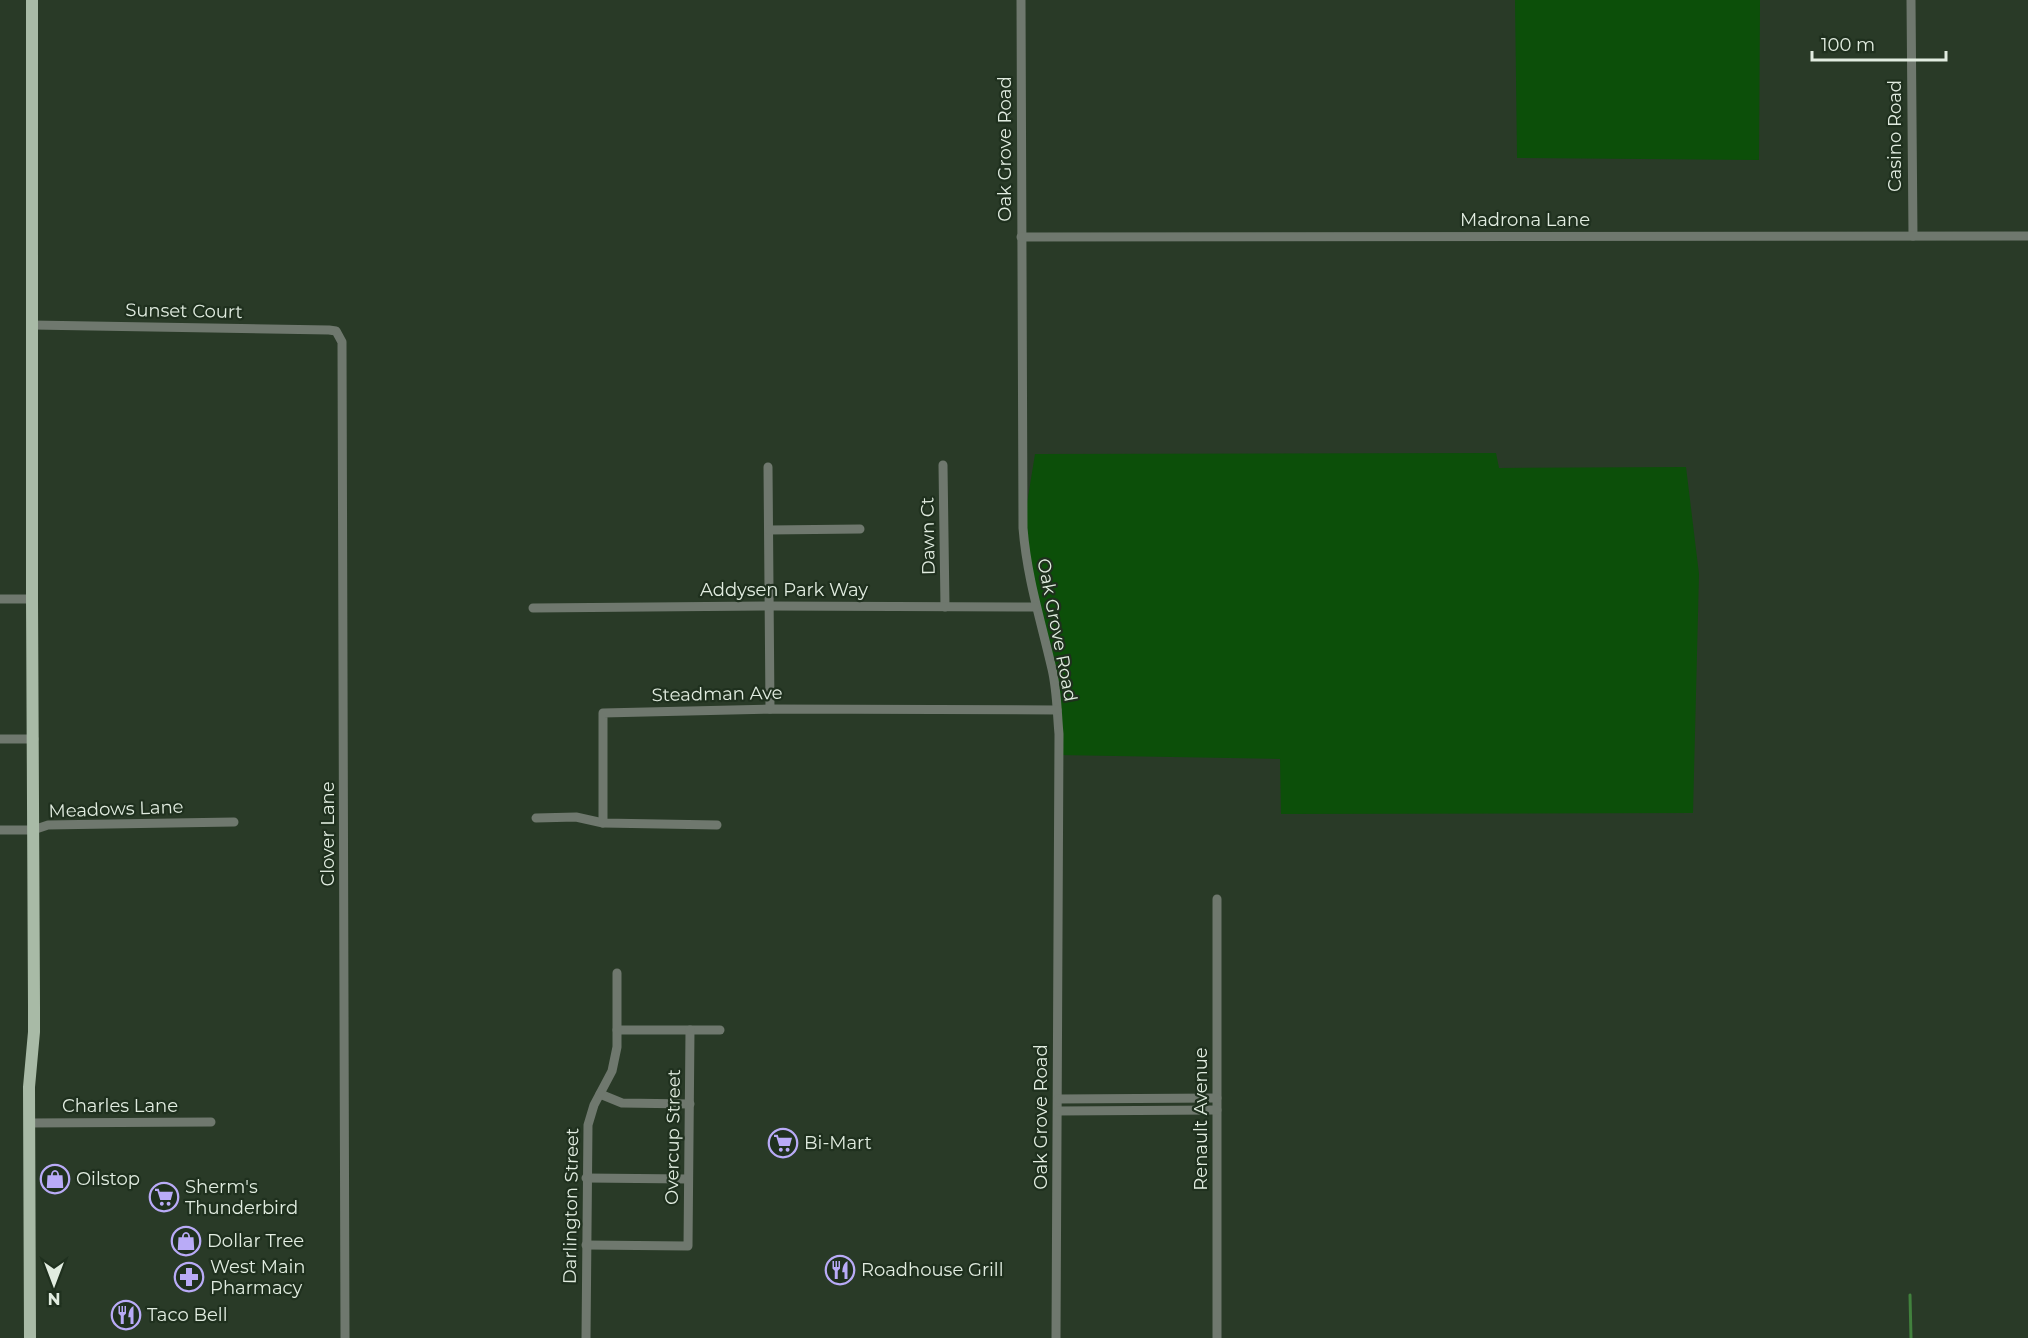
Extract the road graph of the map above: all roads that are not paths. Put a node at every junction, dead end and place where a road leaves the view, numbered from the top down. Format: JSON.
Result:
{"nodes":[{"id":1,"x":32,"y":0,"type":"edge"},
{"id":2,"x":1021,"y":0,"type":"edge"},
{"id":3,"x":1911,"y":0,"type":"edge"},
{"id":4,"x":1912,"y":236,"type":"junction"},
{"id":5,"x":2028,"y":236,"type":"edge"},
{"id":6,"x":1022,"y":237,"type":"junction"},
{"id":7,"x":32,"y":325,"type":"junction"},
{"id":8,"x":336,"y":331,"type":"joint"},
{"id":9,"x":944,"y":465,"type":"dead end"},
{"id":10,"x":768,"y":467,"type":"dead end"},
{"id":11,"x":860,"y":529,"type":"dead end"},
{"id":12,"x":769,"y":530,"type":"junction"},
{"id":13,"x":32,"y":598,"type":"junction"},
{"id":14,"x":0,"y":599,"type":"edge"},
{"id":15,"x":770,"y":606,"type":"junction"},
{"id":16,"x":945,"y":607,"type":"junction"},
{"id":17,"x":1035,"y":607,"type":"junction"},
{"id":18,"x":533,"y":608,"type":"dead end"},
{"id":19,"x":770,"y":710,"type":"junction"},
{"id":20,"x":1057,"y":710,"type":"junction"},
{"id":21,"x":0,"y":739,"type":"edge"},
{"id":22,"x":34,"y":739,"type":"junction"},
{"id":23,"x":536,"y":818,"type":"dead end"},
{"id":24,"x":234,"y":822,"type":"dead end"},
{"id":25,"x":603,"y":823,"type":"junction"},
{"id":26,"x":717,"y":825,"type":"dead end"},
{"id":27,"x":0,"y":830,"type":"edge"},
{"id":28,"x":33,"y":830,"type":"junction"},
{"id":29,"x":1217,"y":899,"type":"dead end"},
{"id":30,"x":616,"y":972,"type":"dead end"},
{"id":31,"x":617,"y":1030,"type":"junction"},
{"id":32,"x":690,"y":1030,"type":"junction"},
{"id":33,"x":720,"y":1030,"type":"dead end"},
{"id":34,"x":600,"y":1094,"type":"junction"},
{"id":35,"x":1217,"y":1098,"type":"junction"},
{"id":36,"x":1058,"y":1099,"type":"junction"},
{"id":37,"x":690,"y":1104,"type":"junction"},
{"id":38,"x":1217,"y":1110,"type":"junction"},
{"id":39,"x":1058,"y":1111,"type":"junction"},
{"id":40,"x":211,"y":1122,"type":"dead end"},
{"id":41,"x":29,"y":1123,"type":"junction"},
{"id":42,"x":586,"y":1178,"type":"junction"},
{"id":43,"x":688,"y":1179,"type":"junction"},
{"id":44,"x":586,"y":1245,"type":"junction"},
{"id":45,"x":30,"y":1338,"type":"edge"},
{"id":46,"x":345,"y":1338,"type":"edge"},
{"id":47,"x":586,"y":1338,"type":"edge"},
{"id":48,"x":1056,"y":1338,"type":"edge"},
{"id":49,"x":1217,"y":1338,"type":"edge"}],
"edges":[{"from":1,"to":7,"type":"main road"},
{"from":2,"to":6,"type":"street","name":"Oak Grove Road"},
{"from":3,"to":4,"type":"street","name":"Casino Road"},
{"from":4,"to":5,"type":"street","name":"Madrona Lane"},
{"from":4,"to":6,"type":"street","name":"Madrona Lane"},
{"from":6,"to":17,"type":"street","name":"Oak Grove Road"},
{"from":7,"to":8,"type":"street","name":"Sunset Court"},
{"from":7,"to":13,"type":"main road"},
{"from":8,"to":46,"type":"street","name":"Clover Lane"},
{"from":9,"to":16,"type":"street","name":"Dawn Ct"},
{"from":10,"to":12,"type":"street"},
{"from":11,"to":12,"type":"street"},
{"from":12,"to":15,"type":"street"},
{"from":13,"to":14,"type":"street"},
{"from":13,"to":22,"type":"main road"},
{"from":15,"to":16,"type":"street","name":"Addysen Park Way"},
{"from":15,"to":18,"type":"street","name":"Addysen Park Way"},
{"from":15,"to":19,"type":"street"},
{"from":16,"to":17,"type":"street","name":"Addysen Park Way"},
{"from":17,"to":20,"type":"street","name":"Oak Grove Road"},
{"from":19,"to":20,"type":"street","name":"Steadman Ave"},
{"from":19,"to":25,"type":"street","name":"Steadman Ave"},
{"from":20,"to":36,"type":"street","name":"Oak Grove Road"},
{"from":21,"to":22,"type":"street"},
{"from":22,"to":28,"type":"main road"},
{"from":23,"to":25,"type":"street"},
{"from":24,"to":28,"type":"street","name":"Meadows Lane"},
{"from":25,"to":26,"type":"street"},
{"from":27,"to":28,"type":"street","name":"Meadows Lane"},
{"from":28,"to":41,"type":"main road"},
{"from":29,"to":35,"type":"street","name":"Renault Avenue"},
{"from":30,"to":31,"type":"street","name":"Darlington Street"},
{"from":31,"to":32,"type":"street"},
{"from":31,"to":34,"type":"street","name":"Darlington Street"},
{"from":32,"to":33,"type":"street"},
{"from":32,"to":37,"type":"street","name":"Overcup Street"},
{"from":34,"to":37,"type":"street"},
{"from":34,"to":42,"type":"street","name":"Darlington Street"},
{"from":35,"to":36,"type":"street"},
{"from":35,"to":38,"type":"street","name":"Renault Avenue"},
{"from":36,"to":39,"type":"street","name":"Oak Grove Road"},
{"from":37,"to":43,"type":"street","name":"Overcup Street"},
{"from":38,"to":39,"type":"street"},
{"from":38,"to":49,"type":"street","name":"Renault Avenue"},
{"from":39,"to":48,"type":"street","name":"Oak Grove Road"},
{"from":40,"to":41,"type":"street","name":"Charles Lane"},
{"from":41,"to":45,"type":"main road"},
{"from":42,"to":43,"type":"street"},
{"from":42,"to":44,"type":"street","name":"Darlington Street"},
{"from":43,"to":44,"type":"street","name":"Overcup Street"},
{"from":44,"to":47,"type":"street","name":"Darlington Street"}]}
